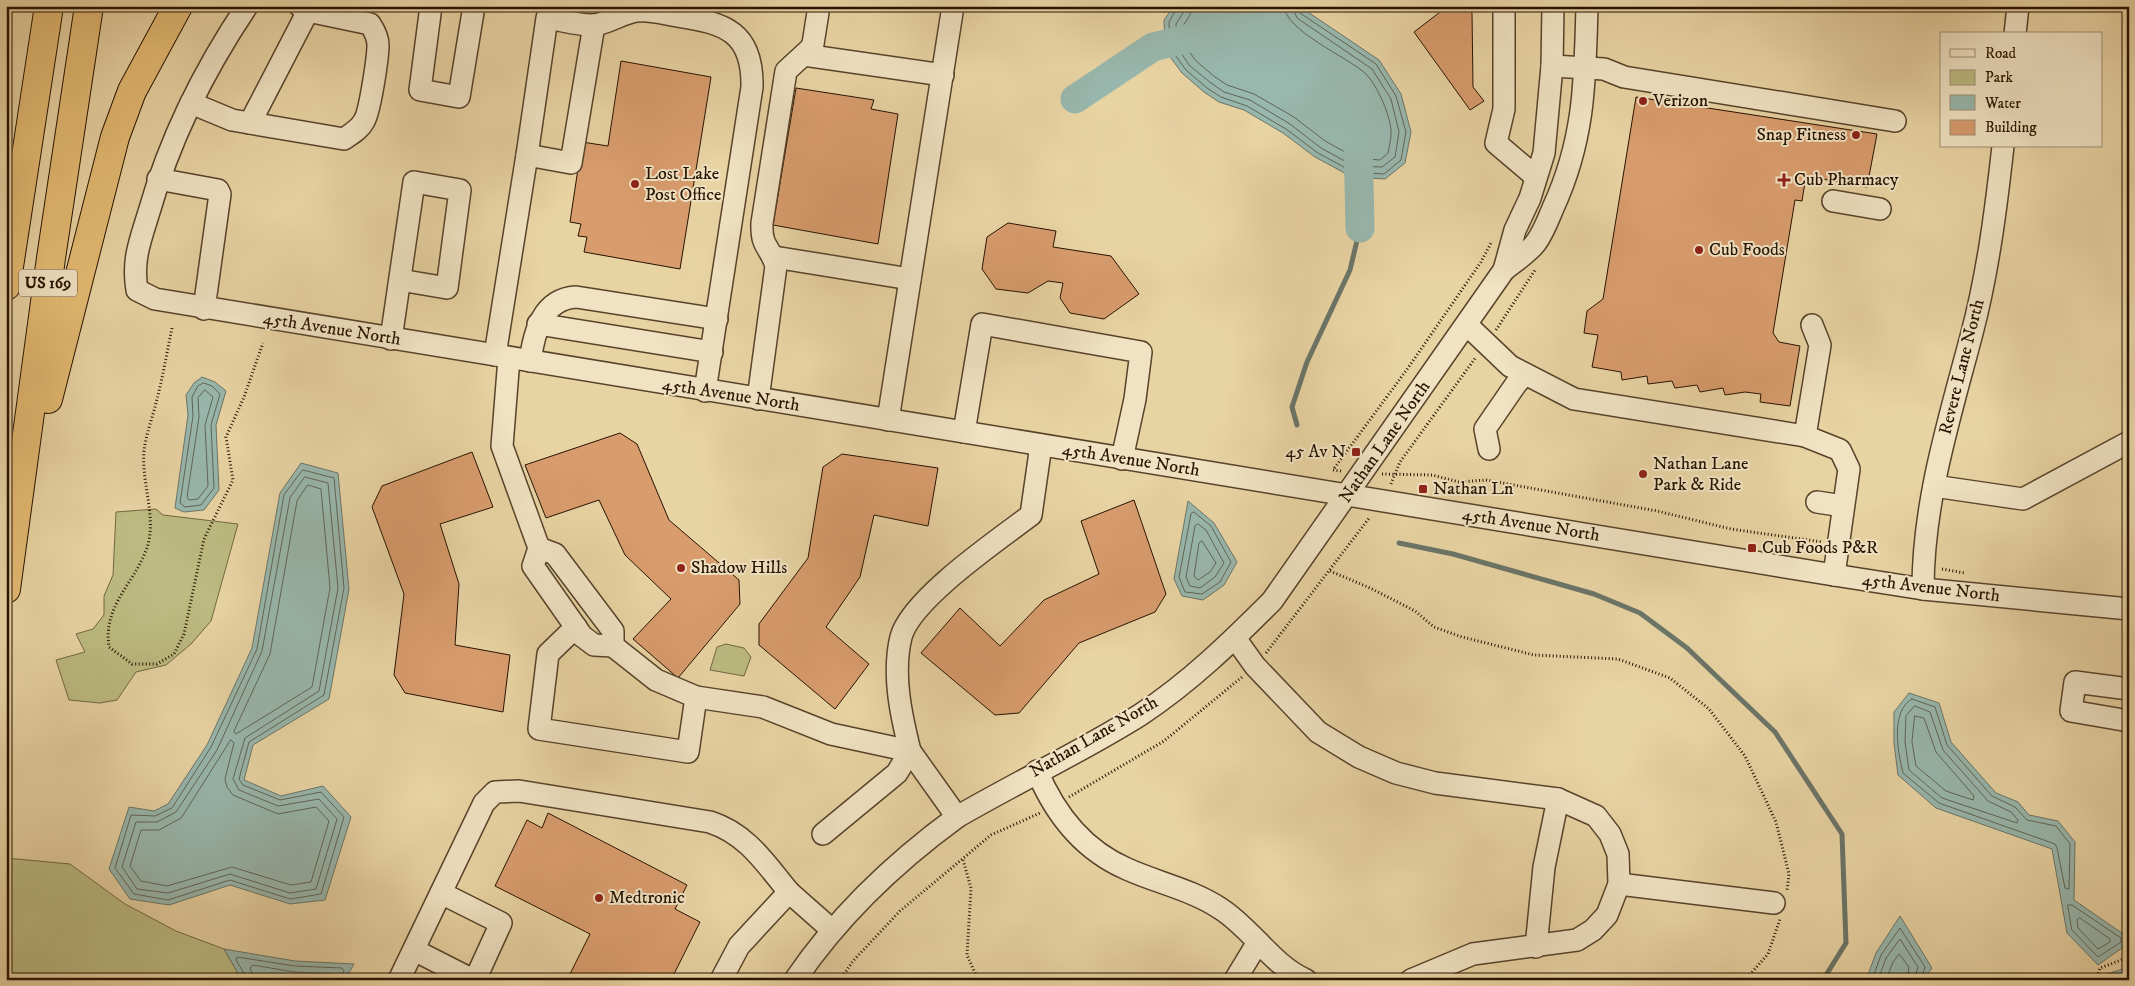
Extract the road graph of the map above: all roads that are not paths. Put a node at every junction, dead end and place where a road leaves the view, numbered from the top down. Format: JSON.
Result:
{"nodes":[{"id":1,"x":48,"y":6,"type":"edge"},
{"id":2,"x":89,"y":6,"type":"edge"},
{"id":3,"x":178,"y":6,"type":"edge"},
{"id":4,"x":247,"y":6,"type":"edge"},
{"id":5,"x":431,"y":6,"type":"edge"},
{"id":6,"x":474,"y":6,"type":"edge"},
{"id":7,"x":819,"y":6,"type":"edge"},
{"id":8,"x":953,"y":6,"type":"edge"},
{"id":9,"x":1504,"y":6,"type":"edge"},
{"id":10,"x":1553,"y":6,"type":"edge"},
{"id":11,"x":1587,"y":6,"type":"edge"},
{"id":12,"x":2018,"y":6,"type":"edge"},
{"id":13,"x":304,"y":9,"type":"edge"},
{"id":14,"x":594,"y":25,"type":"junction"},
{"id":15,"x":2015,"y":32,"type":"edge"},
{"id":16,"x":804,"y":55,"type":"junction"},
{"id":17,"x":1552,"y":66,"type":"junction"},
{"id":18,"x":1587,"y":68,"type":"junction"},
{"id":19,"x":942,"y":75,"type":"junction"},
{"id":20,"x":190,"y":102,"type":"junction"},
{"id":21,"x":1895,"y":120,"type":"dead end"},
{"id":22,"x":250,"y":124,"type":"junction"},
{"id":23,"x":2003,"y":148,"type":"edge"},
{"id":24,"x":527,"y":155,"type":"junction"},
{"id":25,"x":1536,"y":177,"type":"junction"},
{"id":26,"x":158,"y":179,"type":"junction"},
{"id":27,"x":1832,"y":201,"type":"dead end"},
{"id":28,"x":1880,"y":209,"type":"dead end"},
{"id":29,"x":774,"y":257,"type":"junction"},
{"id":30,"x":1504,"y":270,"type":"junction"},
{"id":31,"x":910,"y":279,"type":"junction"},
{"id":32,"x":400,"y":280,"type":"junction"},
{"id":33,"x":6,"y":286,"type":"edge"},
{"id":34,"x":204,"y":309,"type":"junction"},
{"id":35,"x":717,"y":319,"type":"junction"},
{"id":36,"x":538,"y":324,"type":"junction"},
{"id":37,"x":1467,"y":325,"type":"junction"},
{"id":38,"x":1812,"y":325,"type":"dead end"},
{"id":39,"x":391,"y":339,"type":"junction"},
{"id":40,"x":712,"y":352,"type":"junction"},
{"id":41,"x":502,"y":357,"type":"junction"},
{"id":42,"x":530,"y":362,"type":"junction"},
{"id":43,"x":1525,"y":374,"type":"junction"},
{"id":44,"x":706,"y":391,"type":"junction"},
{"id":45,"x":758,"y":399,"type":"junction"},
{"id":46,"x":888,"y":420,"type":"junction"},
{"id":47,"x":964,"y":432,"type":"junction"},
{"id":48,"x":1805,"y":436,"type":"junction"},
{"id":49,"x":2129,"y":442,"type":"edge"},
{"id":50,"x":1041,"y":445,"type":"junction"},
{"id":51,"x":1489,"y":449,"type":"dead end"},
{"id":52,"x":1122,"y":459,"type":"junction"},
{"id":53,"x":1934,"y":486,"type":"junction"},
{"id":54,"x":1348,"y":495,"type":"junction"},
{"id":55,"x":1817,"y":502,"type":"dead end"},
{"id":56,"x":1843,"y":506,"type":"junction"},
{"id":57,"x":539,"y":548,"type":"junction"},
{"id":58,"x":11,"y":561,"type":"junction"},
{"id":59,"x":1834,"y":575,"type":"junction"},
{"id":60,"x":6,"y":589,"type":"edge"},
{"id":61,"x":1923,"y":589,"type":"junction"},
{"id":62,"x":2129,"y":609,"type":"edge"},
{"id":63,"x":576,"y":627,"type":"junction"},
{"id":64,"x":1235,"y":638,"type":"junction"},
{"id":65,"x":613,"y":646,"type":"junction"},
{"id":66,"x":2129,"y":690,"type":"edge"},
{"id":67,"x":696,"y":697,"type":"junction"},
{"id":68,"x":2129,"y":721,"type":"edge"},
{"id":69,"x":910,"y":751,"type":"junction"},
{"id":70,"x":1037,"y":771,"type":"junction"},
{"id":71,"x":1558,"y":799,"type":"junction"},
{"id":72,"x":957,"y":816,"type":"junction"},
{"id":73,"x":823,"y":834,"type":"dead end"},
{"id":74,"x":1619,"y":884,"type":"junction"},
{"id":75,"x":789,"y":892,"type":"junction"},
{"id":76,"x":441,"y":893,"type":"junction"},
{"id":77,"x":1780,"y":906,"type":"road end"},
{"id":78,"x":832,"y":930,"type":"junction"},
{"id":79,"x":1258,"y":942,"type":"junction"},
{"id":80,"x":1536,"y":947,"type":"junction"},
{"id":81,"x":414,"y":950,"type":"junction"},
{"id":82,"x":399,"y":980,"type":"edge"},
{"id":83,"x":474,"y":980,"type":"edge"},
{"id":84,"x":720,"y":980,"type":"edge"},
{"id":85,"x":795,"y":980,"type":"edge"},
{"id":86,"x":1235,"y":980,"type":"edge"},
{"id":87,"x":1306,"y":980,"type":"edge"},
{"id":88,"x":1411,"y":980,"type":"edge"}],
"edges":[{"from":1,"to":33,"type":"highway","number":"US 169"},
{"from":2,"to":58,"type":"highway","number":"US 169"},
{"from":3,"to":58,"type":"highway"},
{"from":4,"to":20,"type":"street"},
{"from":5,"to":6,"type":"street"},
{"from":7,"to":16,"type":"street"},
{"from":8,"to":19,"type":"street"},
{"from":9,"to":25,"type":"street"},
{"from":10,"to":17,"type":"street","name":"Nathan Lane North"},
{"from":11,"to":18,"type":"street","name":"Nathan Lane North"},
{"from":12,"to":15,"type":"street"},
{"from":13,"to":22,"type":"street"},
{"from":13,"to":22,"type":"street"},
{"from":14,"to":24,"type":"street"},
{"from":14,"to":24,"type":"street"},
{"from":14,"to":35,"type":"street"},
{"from":16,"to":19,"type":"street"},
{"from":16,"to":29,"type":"street"},
{"from":17,"to":18,"type":"street"},
{"from":17,"to":25,"type":"street","name":"Nathan Lane North"},
{"from":18,"to":21,"type":"street"},
{"from":18,"to":30,"type":"street","name":"Nathan Lane North"},
{"from":19,"to":31,"type":"street"},
{"from":20,"to":22,"type":"street"},
{"from":20,"to":26,"type":"street"},
{"from":23,"to":53,"type":"street","name":"Revere Lane North"},
{"from":24,"to":41,"type":"street"},
{"from":25,"to":30,"type":"street","name":"Nathan Lane North"},
{"from":26,"to":34,"type":"street"},
{"from":26,"to":34,"type":"street","name":"45th Avenue North"},
{"from":27,"to":28,"type":"street"},
{"from":29,"to":31,"type":"street"},
{"from":29,"to":45,"type":"street"},
{"from":30,"to":37,"type":"street","name":"Nathan Lane North"},
{"from":31,"to":46,"type":"street"},
{"from":32,"to":32,"type":"street"},
{"from":32,"to":39,"type":"street"},
{"from":34,"to":39,"type":"street","name":"45th Avenue North"},
{"from":35,"to":36,"type":"street"},
{"from":35,"to":40,"type":"street"},
{"from":36,"to":40,"type":"street"},
{"from":36,"to":42,"type":"street"},
{"from":37,"to":43,"type":"street"},
{"from":37,"to":54,"type":"street","name":"Nathan Lane North"},
{"from":38,"to":48,"type":"street"},
{"from":39,"to":41,"type":"street","name":"45th Avenue North"},
{"from":40,"to":44,"type":"street"},
{"from":41,"to":42,"type":"street","name":"45th Avenue North"},
{"from":41,"to":57,"type":"street"},
{"from":42,"to":44,"type":"street","name":"45th Avenue North"},
{"from":43,"to":48,"type":"street"},
{"from":43,"to":51,"type":"street"},
{"from":44,"to":45,"type":"street","name":"45th Avenue North"},
{"from":45,"to":46,"type":"street","name":"45th Avenue North"},
{"from":46,"to":47,"type":"street","name":"45th Avenue North"},
{"from":47,"to":50,"type":"street","name":"45th Avenue North"},
{"from":47,"to":52,"type":"street"},
{"from":48,"to":56,"type":"street"},
{"from":49,"to":53,"type":"street"},
{"from":50,"to":52,"type":"street","name":"45th Avenue North"},
{"from":50,"to":69,"type":"street"},
{"from":52,"to":54,"type":"street","name":"45th Avenue North"},
{"from":53,"to":61,"type":"street","name":"Revere Lane North"},
{"from":54,"to":59,"type":"street","name":"45th Avenue North"},
{"from":54,"to":64,"type":"street","name":"Nathan Lane North"},
{"from":55,"to":56,"type":"street"},
{"from":56,"to":59,"type":"street"},
{"from":57,"to":63,"type":"street"},
{"from":57,"to":65,"type":"street"},
{"from":58,"to":60,"type":"highway","number":"US 169"},
{"from":59,"to":61,"type":"street","name":"45th Avenue North"},
{"from":61,"to":62,"type":"street","name":"45th Avenue North"},
{"from":63,"to":65,"type":"street"},
{"from":63,"to":67,"type":"street"},
{"from":64,"to":70,"type":"street","name":"Nathan Lane North"},
{"from":64,"to":71,"type":"street"},
{"from":65,"to":67,"type":"street"},
{"from":66,"to":68,"type":"street"},
{"from":67,"to":69,"type":"street"},
{"from":69,"to":72,"type":"street"},
{"from":69,"to":73,"type":"street"},
{"from":70,"to":72,"type":"street","name":"Nathan Lane North"},
{"from":70,"to":79,"type":"street"},
{"from":71,"to":74,"type":"street"},
{"from":71,"to":80,"type":"street"},
{"from":72,"to":78,"type":"street","name":"Nathan Lane North"},
{"from":74,"to":77,"type":"street"},
{"from":74,"to":80,"type":"street"},
{"from":75,"to":76,"type":"street"},
{"from":75,"to":78,"type":"street"},
{"from":75,"to":84,"type":"street"},
{"from":76,"to":81,"type":"street"},
{"from":76,"to":83,"type":"street"},
{"from":78,"to":85,"type":"street","name":"Nathan Lane North"},
{"from":79,"to":86,"type":"street"},
{"from":79,"to":87,"type":"street"},
{"from":80,"to":88,"type":"street"},
{"from":81,"to":82,"type":"street"},
{"from":81,"to":83,"type":"street"}]}
